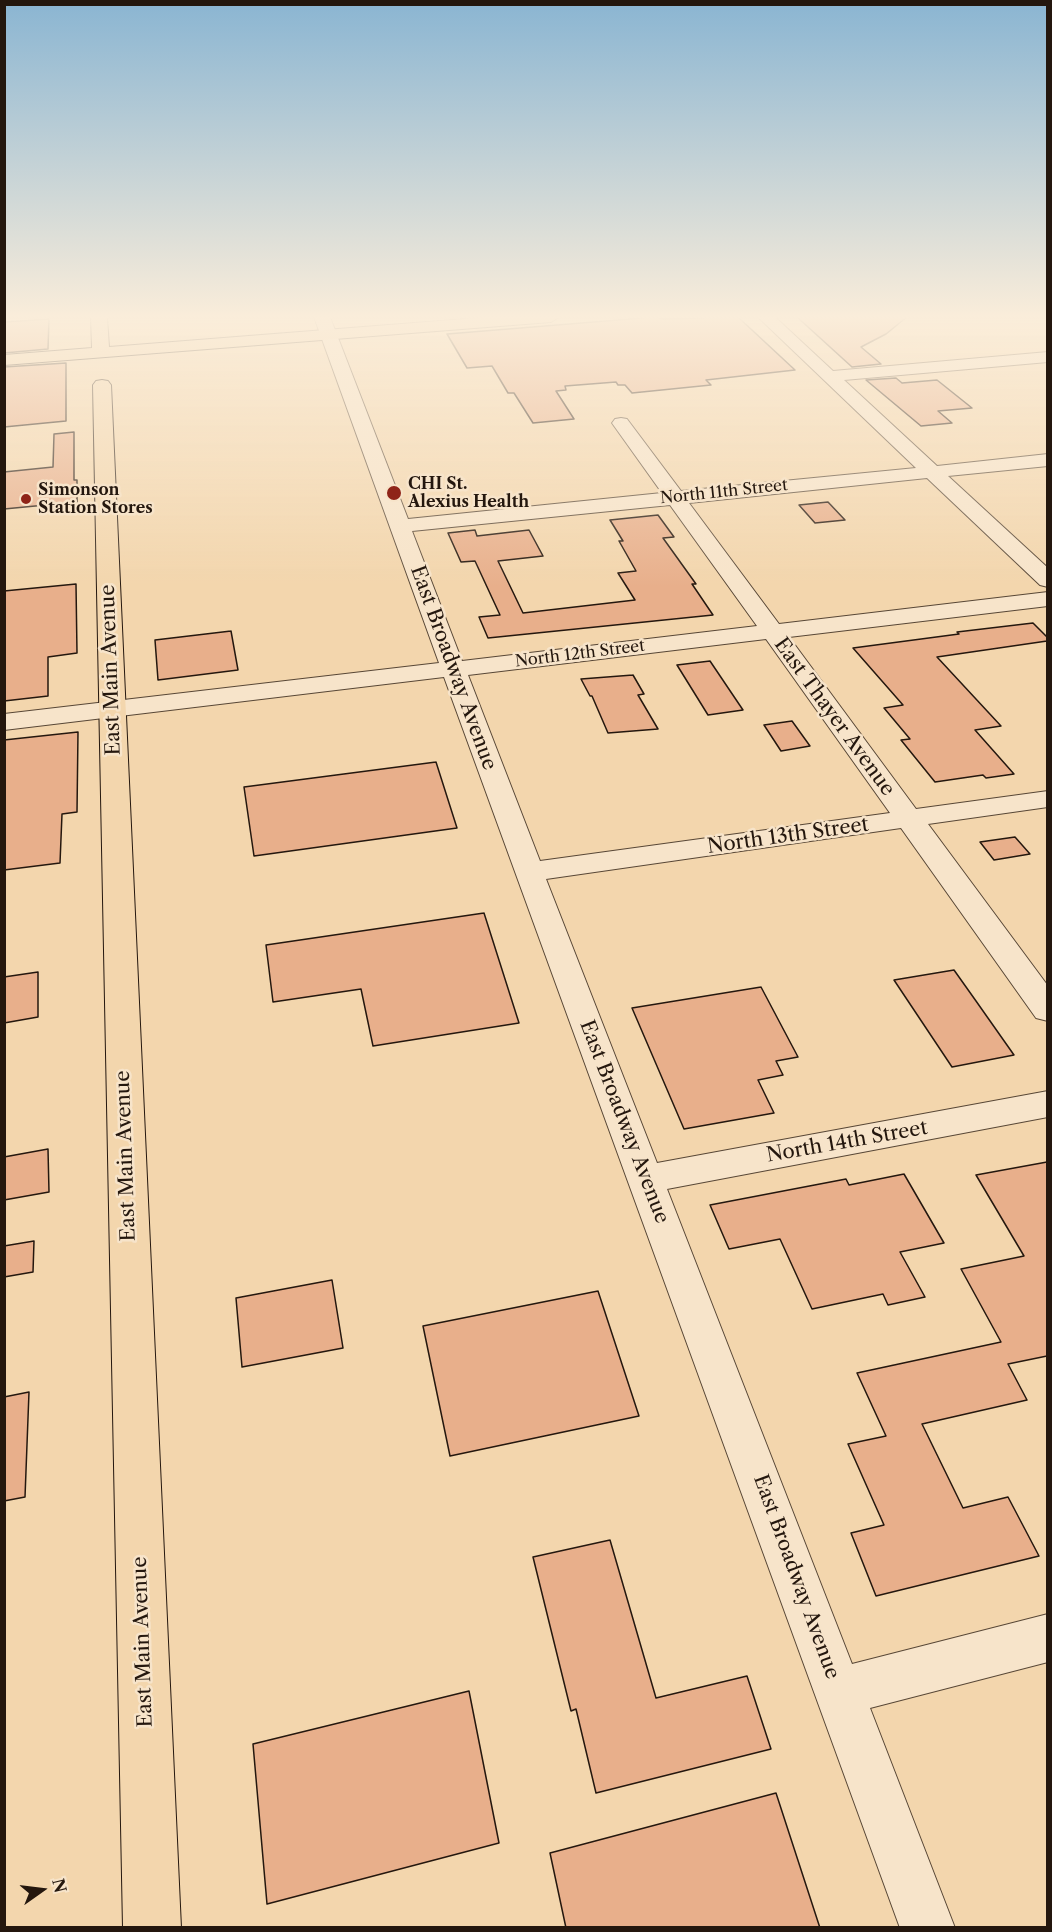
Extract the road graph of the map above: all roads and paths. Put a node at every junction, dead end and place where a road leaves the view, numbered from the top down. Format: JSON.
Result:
{"nodes":[{"id":1,"x":103,"y":407,"type":"edge"},
{"id":2,"x":355,"y":407,"type":"edge"},
{"id":3,"x":863,"y":407,"type":"edge"},
{"id":4,"x":621,"y":423,"type":"dead end"},
{"id":5,"x":1047,"y":460,"type":"edge"},
{"id":6,"x":932,"y":471,"type":"junction"},
{"id":7,"x":675,"y":497,"type":"junction"},
{"id":8,"x":400,"y":526,"type":"junction"},
{"id":9,"x":1047,"y":580,"type":"edge"},
{"id":10,"x":1047,"y":598,"type":"edge"},
{"id":11,"x":771,"y":631,"type":"junction"},
{"id":12,"x":454,"y":669,"type":"junction"},
{"id":13,"x":112,"y":709,"type":"junction"},
{"id":14,"x":4,"y":722,"type":"edge"},
{"id":15,"x":1047,"y":799,"type":"edge"},
{"id":16,"x":909,"y":819,"type":"junction"},
{"id":17,"x":529,"y":872,"type":"junction"},
{"id":18,"x":1047,"y":1010,"type":"edge"},
{"id":19,"x":1047,"y":1104,"type":"edge"},
{"id":20,"x":646,"y":1179,"type":"junction"},
{"id":21,"x":1047,"y":1638,"type":"edge"},
{"id":22,"x":838,"y":1692,"type":"junction"},
{"id":23,"x":152,"y":1928,"type":"edge"},
{"id":24,"x":928,"y":1928,"type":"edge"}],
"edges":[{"from":1,"to":13,"type":"main road","name":"East Main Avenue"},
{"from":2,"to":8,"type":"street","name":"East Broadway Avenue"},
{"from":3,"to":6,"type":"street"},
{"from":4,"to":7,"type":"street","name":"East Thayer Avenue"},
{"from":5,"to":6,"type":"street","name":"North 11th Street"},
{"from":6,"to":7,"type":"street","name":"North 11th Street"},
{"from":6,"to":9,"type":"street"},
{"from":7,"to":8,"type":"street","name":"North 11th Street"},
{"from":7,"to":11,"type":"street","name":"East Thayer Avenue"},
{"from":8,"to":12,"type":"street","name":"East Broadway Avenue"},
{"from":10,"to":11,"type":"street","name":"North 12th Street"},
{"from":11,"to":12,"type":"street","name":"North 12th Street"},
{"from":11,"to":16,"type":"street","name":"East Thayer Avenue"},
{"from":12,"to":13,"type":"street","name":"North 12th Street"},
{"from":12,"to":17,"type":"street","name":"East Broadway Avenue"},
{"from":13,"to":14,"type":"street","name":"North 12th Street"},
{"from":13,"to":23,"type":"main road","name":"East Main Avenue"},
{"from":15,"to":16,"type":"street","name":"North 13th Street"},
{"from":16,"to":17,"type":"street","name":"North 13th Street"},
{"from":16,"to":18,"type":"street","name":"East Thayer Avenue"},
{"from":17,"to":20,"type":"street","name":"East Broadway Avenue"},
{"from":19,"to":20,"type":"street","name":"North 14th Street"},
{"from":20,"to":22,"type":"street","name":"East Broadway Avenue"},
{"from":21,"to":22,"type":"street"},
{"from":22,"to":24,"type":"street","name":"East Broadway Avenue"}]}
